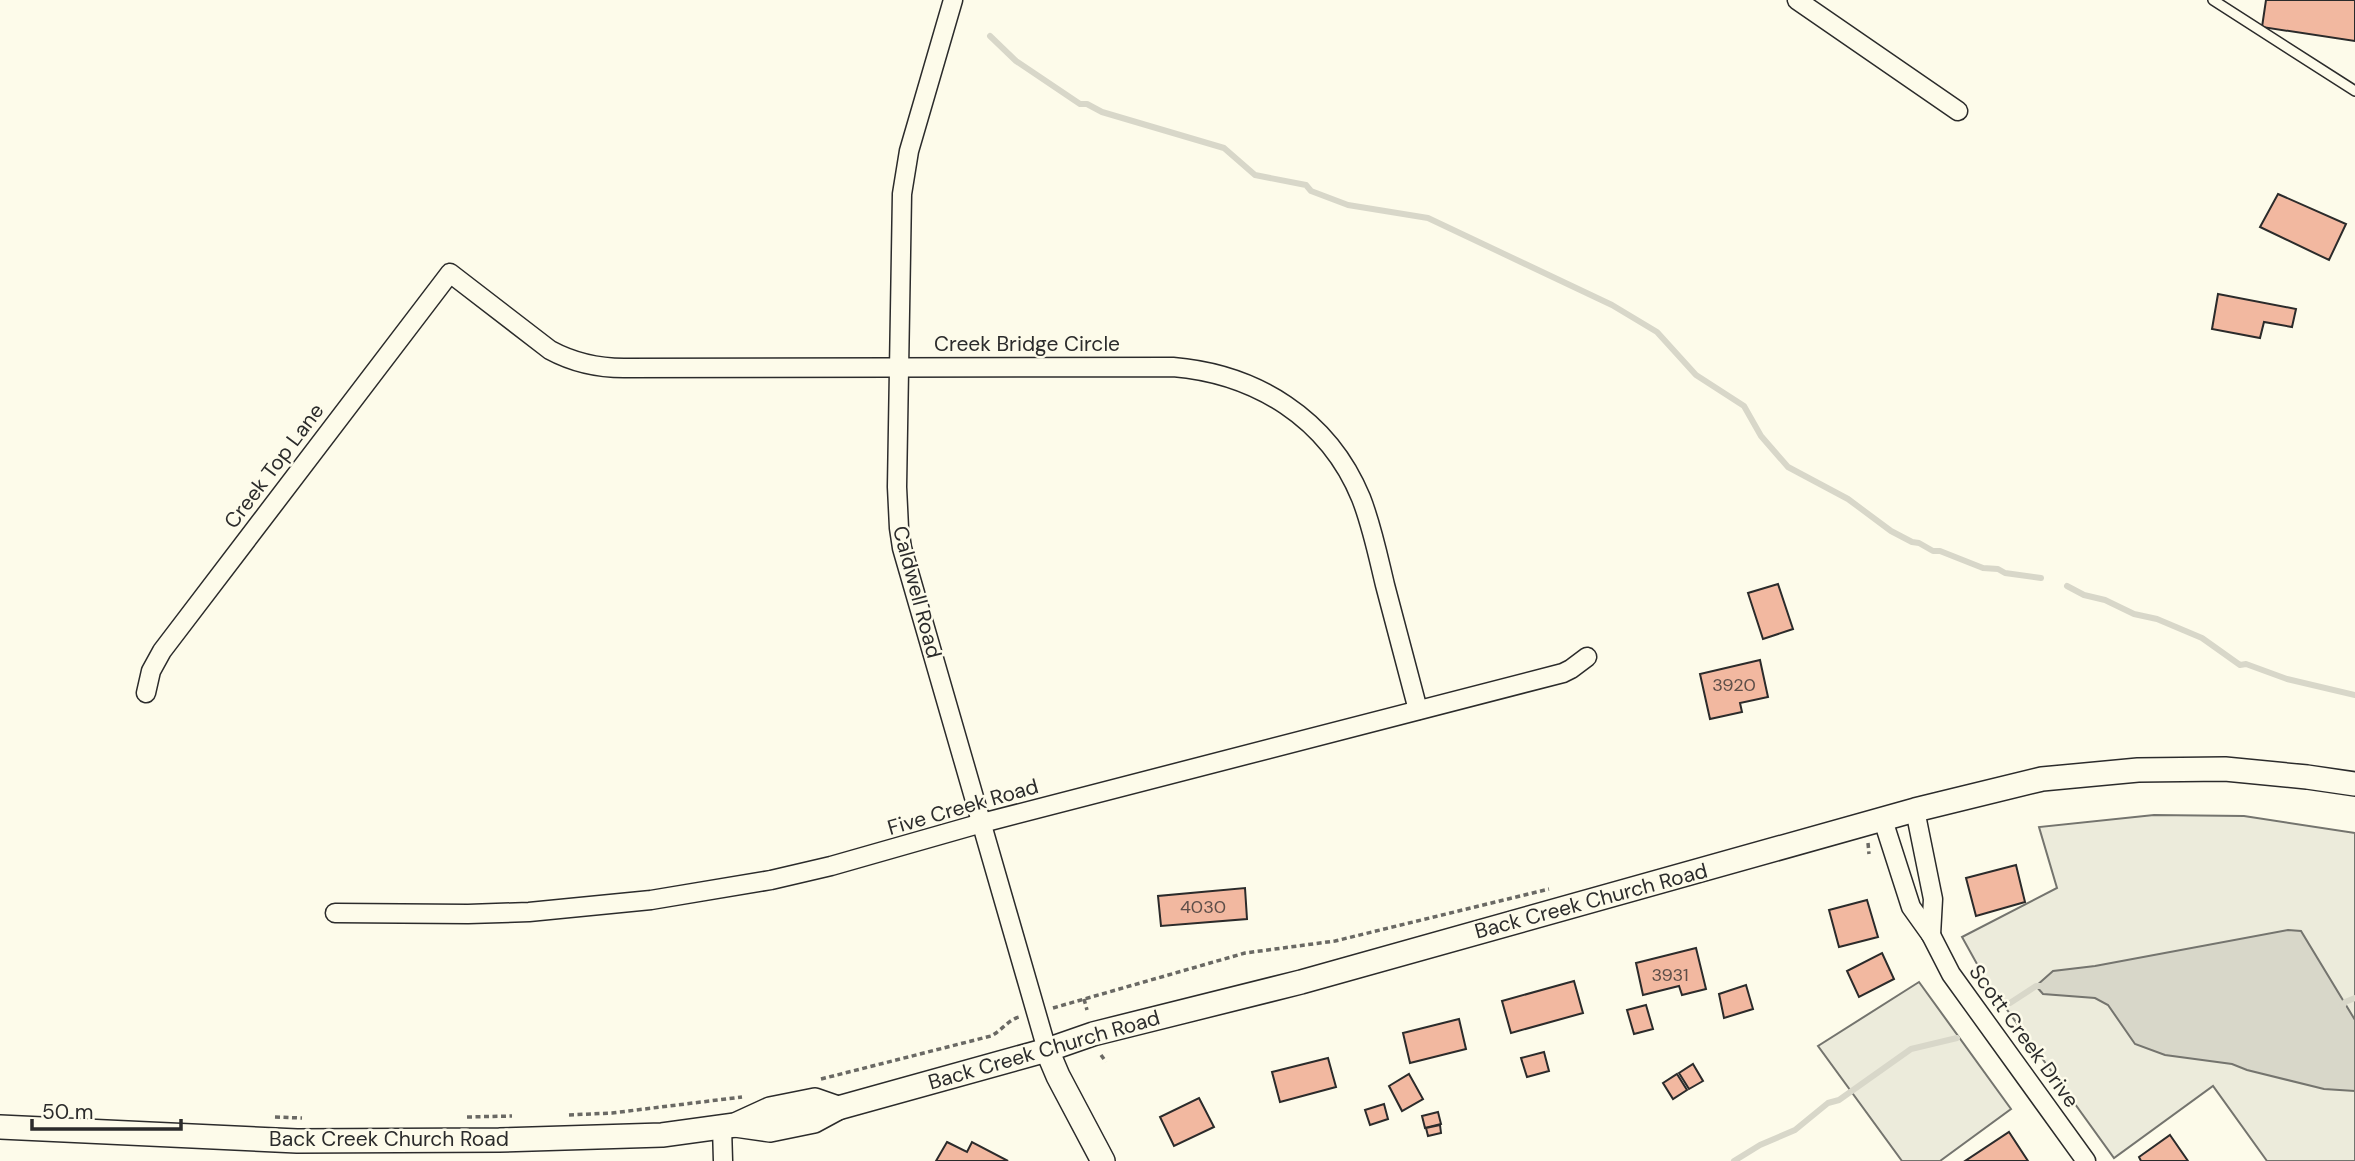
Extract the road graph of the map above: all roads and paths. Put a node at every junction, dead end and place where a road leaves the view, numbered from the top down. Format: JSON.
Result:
{"nodes":[{"id":1,"x":953,"y":0,"type":"edge"},
{"id":2,"x":1797,"y":0,"type":"edge"},
{"id":3,"x":2213,"y":0,"type":"edge"},
{"id":4,"x":2355,"y":91,"type":"edge"},
{"id":5,"x":1958,"y":111,"type":"dead end"},
{"id":6,"x":450,"y":273,"type":"joint"},
{"id":7,"x":899,"y":368,"type":"junction"},
{"id":8,"x":1587,"y":657,"type":"dead end"},
{"id":9,"x":146,"y":693,"type":"dead end"},
{"id":10,"x":1418,"y":710,"type":"junction"},
{"id":11,"x":2355,"y":784,"type":"edge"},
{"id":12,"x":1915,"y":810,"type":"junction"},
{"id":13,"x":1883,"y":820,"type":"junction"},
{"id":14,"x":982,"y":823,"type":"junction"},
{"id":15,"x":1870,"y":847,"type":"dead end"},
{"id":16,"x":1869,"y":854,"type":"dead end"},
{"id":17,"x":1556,"y":887,"type":"dead end"},
{"id":18,"x":335,"y":913,"type":"dead end"},
{"id":19,"x":1931,"y":935,"type":"junction"},
{"id":20,"x":1084,"y":999,"type":"junction"},
{"id":21,"x":1061,"y":1006,"type":"dead end"},
{"id":22,"x":1087,"y":1010,"type":"dead end"},
{"id":23,"x":1025,"y":1015,"type":"dead end"},
{"id":24,"x":1047,"y":1050,"type":"junction"},
{"id":25,"x":1101,"y":1055,"type":"dead end"},
{"id":26,"x":1106,"y":1062,"type":"dead end"},
{"id":27,"x":816,"y":1081,"type":"dead end"},
{"id":28,"x":754,"y":1094,"type":"dead end"},
{"id":29,"x":559,"y":1115,"type":"dead end"},
{"id":30,"x":264,"y":1116,"type":"dead end"},
{"id":31,"x":519,"y":1116,"type":"dead end"},
{"id":32,"x":466,"y":1117,"type":"dead end"},
{"id":33,"x":306,"y":1118,"type":"dead end"},
{"id":34,"x":729,"y":1126,"type":"junction"},
{"id":35,"x":0,"y":1127,"type":"edge"},
{"id":36,"x":723,"y":1161,"type":"edge"},
{"id":37,"x":1103,"y":1161,"type":"edge"},
{"id":38,"x":2086,"y":1161,"type":"edge"}],
"edges":[{"from":1,"to":7,"type":"street","name":"Caldwell Road"},
{"from":2,"to":5,"type":"street"},
{"from":3,"to":4,"type":"lane"},
{"from":6,"to":7,"type":"street","name":"Creek Bridge Circle"},
{"from":6,"to":9,"type":"street","name":"Creek Top Lane"},
{"from":7,"to":10,"type":"street","name":"Creek Bridge Circle"},
{"from":7,"to":14,"type":"street","name":"Caldwell Road"},
{"from":8,"to":10,"type":"street","name":"Five Creek Road"},
{"from":10,"to":14,"type":"street","name":"Five Creek Road"},
{"from":11,"to":12,"type":"street","name":"Back Creek Church Road"},
{"from":12,"to":13,"type":"street","name":"Back Creek Church Road"},
{"from":12,"to":19,"type":"street"},
{"from":13,"to":19,"type":"street","name":"Scott Creek Drive"},
{"from":13,"to":24,"type":"street","name":"Back Creek Church Road"},
{"from":14,"to":18,"type":"street","name":"Five Creek Road"},
{"from":14,"to":24,"type":"street","name":"Caldwell Road"},
{"from":15,"to":16,"type":"path"},
{"from":17,"to":20,"type":"path"},
{"from":19,"to":38,"type":"street","name":"Scott Creek Drive"},
{"from":20,"to":21,"type":"path"},
{"from":20,"to":22,"type":"path"},
{"from":23,"to":27,"type":"path"},
{"from":24,"to":34,"type":"street","name":"Back Creek Church Road"},
{"from":24,"to":37,"type":"street","name":"Caldwell Road"},
{"from":25,"to":26,"type":"path"},
{"from":28,"to":29,"type":"path"},
{"from":30,"to":33,"type":"path"},
{"from":31,"to":32,"type":"path"},
{"from":34,"to":35,"type":"street","name":"Back Creek Church Road"},
{"from":34,"to":36,"type":"street"}]}
